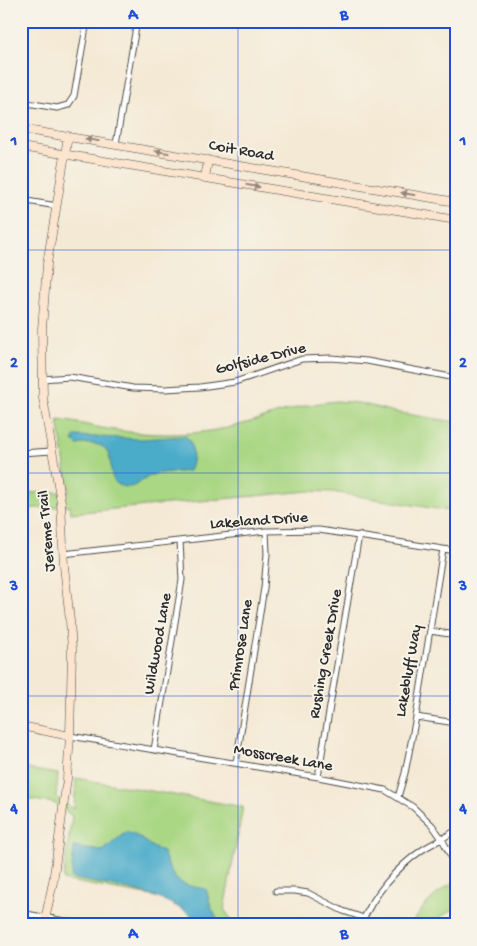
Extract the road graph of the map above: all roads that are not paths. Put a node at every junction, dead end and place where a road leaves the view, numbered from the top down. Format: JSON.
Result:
{"nodes":[{"id":1,"x":87,"y":21,"type":"edge"},
{"id":2,"x":138,"y":21,"type":"edge"},
{"id":3,"x":21,"y":102,"type":"edge"},
{"id":4,"x":21,"y":128,"type":"edge"},
{"id":5,"x":68,"y":136,"type":"junction"},
{"id":6,"x":116,"y":144,"type":"junction"},
{"id":7,"x":21,"y":147,"type":"edge"},
{"id":8,"x":65,"y":154,"type":"junction"},
{"id":9,"x":208,"y":160,"type":"junction"},
{"id":10,"x":205,"y":178,"type":"junction"},
{"id":11,"x":21,"y":200,"type":"edge"},
{"id":12,"x":456,"y":202,"type":"edge"},
{"id":13,"x":57,"y":206,"type":"junction"},
{"id":14,"x":456,"y":220,"type":"edge"},
{"id":15,"x":42,"y":378,"type":"junction"},
{"id":16,"x":456,"y":378,"type":"edge"},
{"id":17,"x":52,"y":451,"type":"junction"},
{"id":18,"x":21,"y":453,"type":"edge"},
{"id":19,"x":266,"y":531,"type":"junction"},
{"id":20,"x":359,"y":535,"type":"junction"},
{"id":21,"x":180,"y":541,"type":"junction"},
{"id":22,"x":443,"y":549,"type":"junction"},
{"id":23,"x":456,"y":551,"type":"edge"},
{"id":24,"x":63,"y":554,"type":"junction"},
{"id":25,"x":430,"y":631,"type":"junction"},
{"id":26,"x":456,"y":635,"type":"edge"},
{"id":27,"x":416,"y":717,"type":"junction"},
{"id":28,"x":456,"y":723,"type":"edge"},
{"id":29,"x":21,"y":726,"type":"edge"},
{"id":30,"x":70,"y":736,"type":"junction"},
{"id":31,"x":154,"y":750,"type":"junction"},
{"id":32,"x":236,"y":763,"type":"junction"},
{"id":33,"x":318,"y":777,"type":"junction"},
{"id":34,"x":398,"y":797,"type":"junction"},
{"id":35,"x":456,"y":830,"type":"edge"},
{"id":36,"x":442,"y":839,"type":"junction"},
{"id":37,"x":456,"y":866,"type":"edge"},
{"id":38,"x":276,"y":891,"type":"dead end"},
{"id":39,"x":21,"y":913,"type":"edge"},
{"id":40,"x":364,"y":918,"type":"junction"},
{"id":41,"x":45,"y":921,"type":"edge"},
{"id":42,"x":87,"y":925,"type":"edge"},
{"id":43,"x":361,"y":925,"type":"edge"}],
"edges":[{"from":1,"to":3,"type":"street"},
{"from":2,"to":6,"type":"street"},
{"from":4,"to":5,"type":"main road","name":"Coit Road"},
{"from":6,"to":5,"type":"main road","name":"Coit Road","one_way":true},
{"from":5,"to":8,"type":"main road","name":"Jereme Trail"},
{"from":9,"to":6,"type":"main road","name":"Coit Road","one_way":true},
{"from":7,"to":8,"type":"main road","name":"Coit Road"},
{"from":8,"to":10,"type":"main road","name":"Coit Road"},
{"from":8,"to":13,"type":"main road","name":"Jereme Trail"},
{"from":9,"to":10,"type":"main road"},
{"from":12,"to":9,"type":"main road","name":"Coit Road","one_way":true},
{"from":10,"to":14,"type":"main road","name":"Coit Road","one_way":true},
{"from":11,"to":13,"type":"street"},
{"from":13,"to":15,"type":"main road","name":"Jereme Trail"},
{"from":15,"to":16,"type":"street","name":"Golfside Drive"},
{"from":15,"to":17,"type":"main road","name":"Jereme Trail"},
{"from":17,"to":18,"type":"street"},
{"from":17,"to":24,"type":"main road","name":"Jereme Trail"},
{"from":19,"to":20,"type":"street","name":"Lakeland Drive"},
{"from":19,"to":21,"type":"street","name":"Lakeland Drive"},
{"from":19,"to":32,"type":"street","name":"Primrose Lane"},
{"from":20,"to":22,"type":"street","name":"Lakeland Drive"},
{"from":20,"to":33,"type":"street","name":"Rushing Creek Drive"},
{"from":21,"to":24,"type":"street","name":"Lakeland Drive"},
{"from":21,"to":31,"type":"street","name":"Wildwood Lane"},
{"from":22,"to":23,"type":"street","name":"Lakeland Drive"},
{"from":22,"to":25,"type":"street","name":"Lakebluff Way"},
{"from":24,"to":30,"type":"main road","name":"Jereme Trail"},
{"from":25,"to":26,"type":"street"},
{"from":25,"to":27,"type":"street","name":"Lakebluff Way"},
{"from":27,"to":28,"type":"street"},
{"from":27,"to":34,"type":"street","name":"Lakebluff Way"},
{"from":29,"to":30,"type":"main road"},
{"from":30,"to":31,"type":"street","name":"Mosscreek Lane"},
{"from":30,"to":41,"type":"main road","name":"Jereme Trail"},
{"from":31,"to":32,"type":"street","name":"Mosscreek Lane"},
{"from":32,"to":33,"type":"street","name":"Mosscreek Lane"},
{"from":33,"to":34,"type":"street","name":"Mosscreek Lane"},
{"from":34,"to":36,"type":"street","name":"Mosscreek Lane"},
{"from":35,"to":36,"type":"street"},
{"from":36,"to":37,"type":"street","name":"Mosscreek Lane"},
{"from":36,"to":40,"type":"street"},
{"from":38,"to":40,"type":"street"},
{"from":39,"to":41,"type":"street"},
{"from":40,"to":43,"type":"street"},
{"from":41,"to":42,"type":"street"}]}
